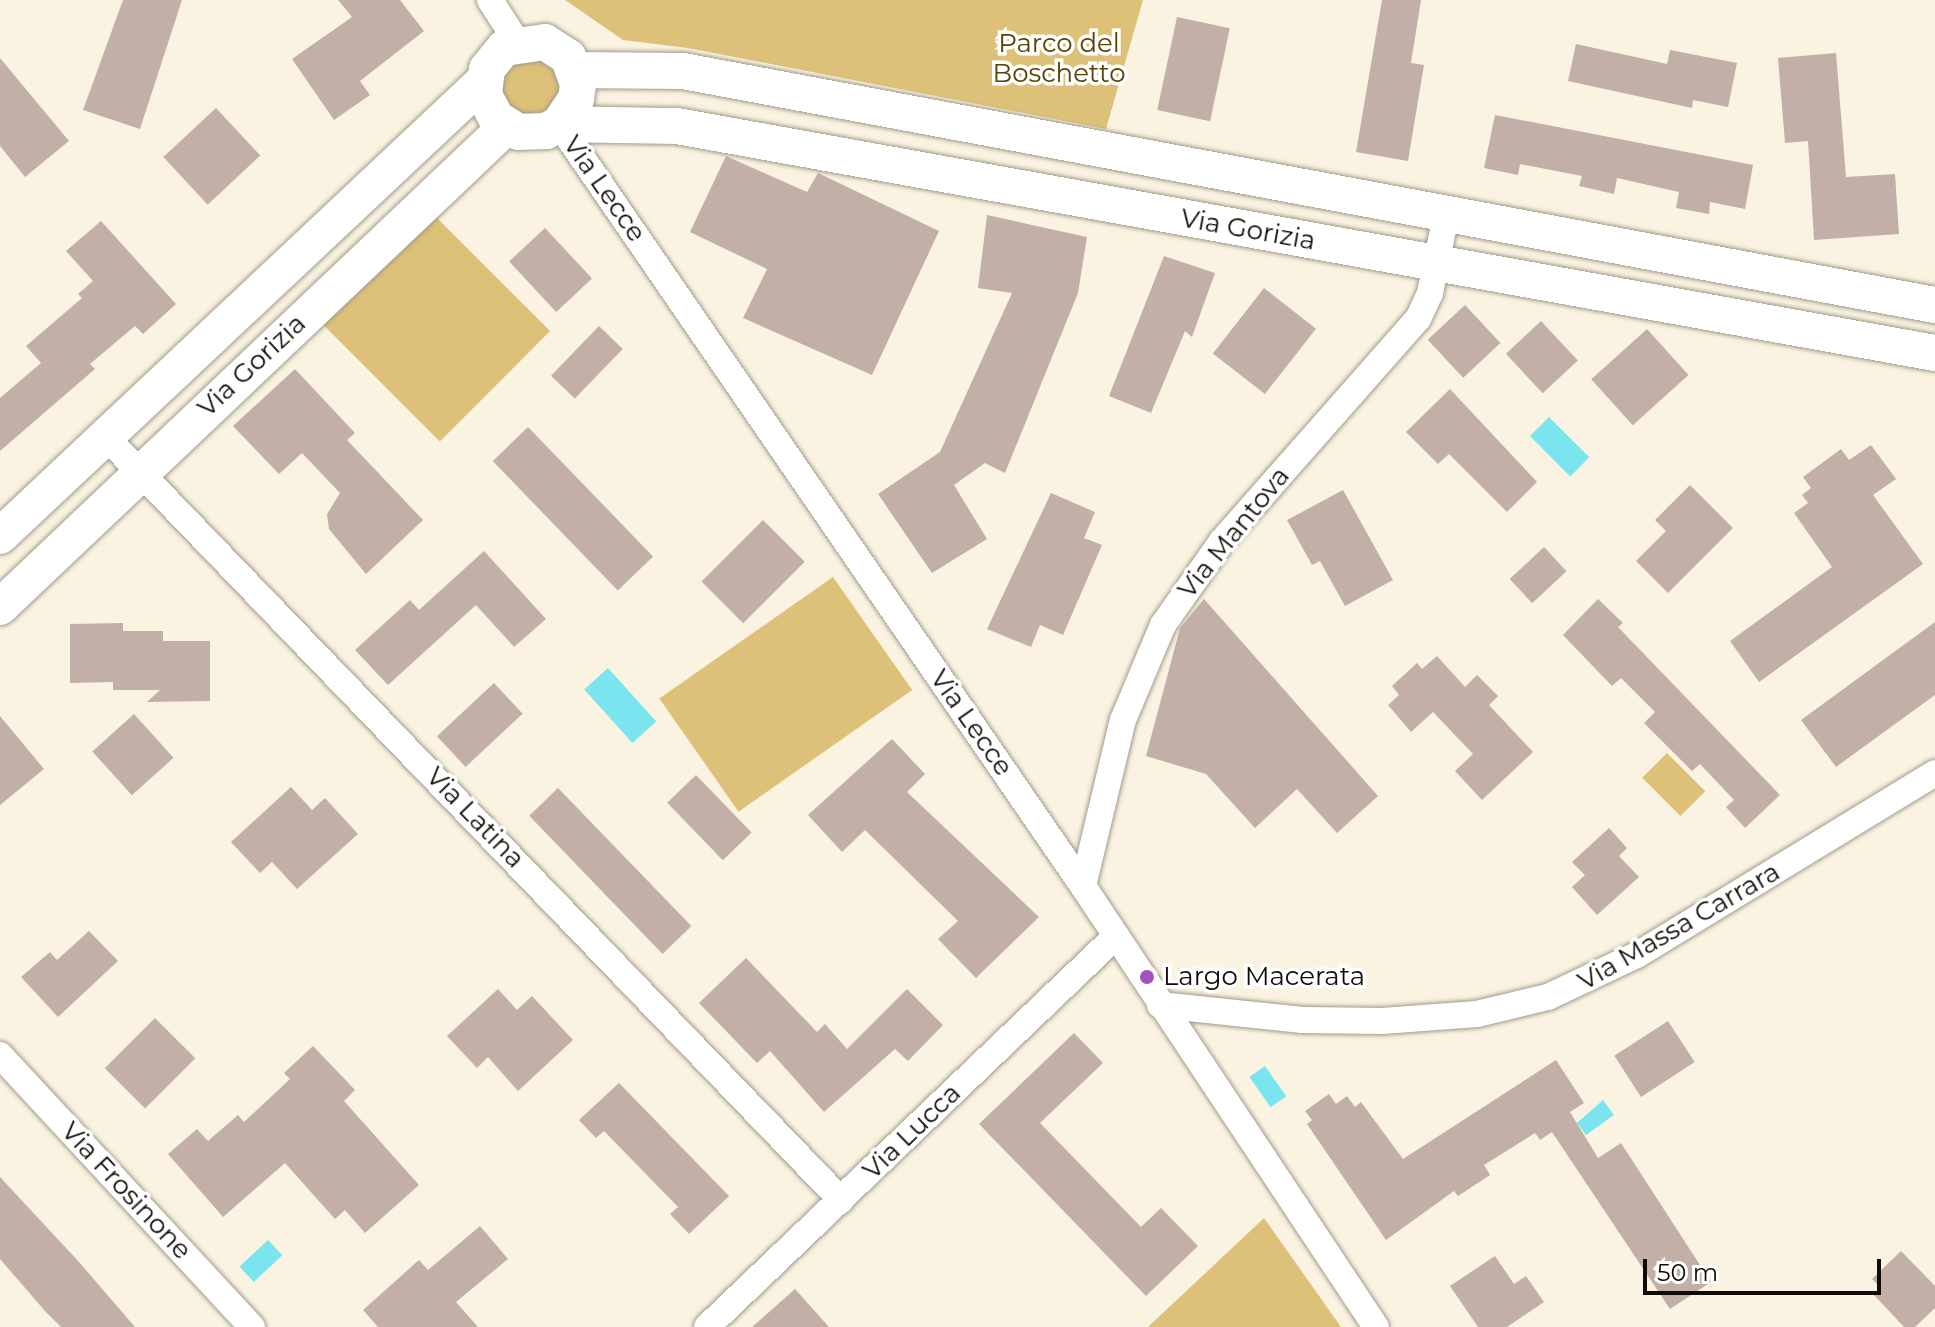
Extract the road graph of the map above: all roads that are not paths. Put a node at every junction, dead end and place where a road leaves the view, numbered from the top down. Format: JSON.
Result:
{"nodes":[{"id":1,"x":490,"y":0,"type":"edge"},
{"id":2,"x":517,"y":42,"type":"junction"},
{"id":3,"x":575,"y":70,"type":"junction"},
{"id":4,"x":484,"y":81,"type":"junction"},
{"id":5,"x":559,"y":124,"type":"junction"},
{"id":6,"x":506,"y":127,"type":"junction"},
{"id":7,"x":1446,"y":216,"type":"junction"},
{"id":8,"x":1437,"y":265,"type":"junction"},
{"id":9,"x":1935,"y":305,"type":"edge"},
{"id":10,"x":1935,"y":353,"type":"edge"},
{"id":11,"x":107,"y":438,"type":"junction"},
{"id":12,"x":141,"y":471,"type":"junction"},
{"id":13,"x":0,"y":536,"type":"edge"},
{"id":14,"x":0,"y":607,"type":"edge"},
{"id":15,"x":1935,"y":773,"type":"edge"},
{"id":16,"x":1083,"y":886,"type":"junction"},
{"id":17,"x":1116,"y":936,"type":"junction"},
{"id":18,"x":1160,"y":1005,"type":"junction"},
{"id":19,"x":0,"y":1055,"type":"edge"},
{"id":20,"x":841,"y":1200,"type":"junction"},
{"id":21,"x":252,"y":1327,"type":"edge"},
{"id":22,"x":707,"y":1327,"type":"edge"},
{"id":23,"x":1376,"y":1327,"type":"edge"}],
"edges":[{"from":1,"to":2,"type":"street"},
{"from":2,"to":3,"type":"street"},
{"from":2,"to":4,"type":"street"},
{"from":3,"to":5,"type":"street"},
{"from":3,"to":7,"type":"street","name":"Via Gorizia"},
{"from":4,"to":6,"type":"street"},
{"from":4,"to":11,"type":"street","name":"Via Gorizia"},
{"from":5,"to":6,"type":"street"},
{"from":5,"to":8,"type":"street","name":"Via Gorizia"},
{"from":5,"to":16,"type":"street","name":"Via Lecce"},
{"from":6,"to":12,"type":"street","name":"Via Gorizia"},
{"from":7,"to":8,"type":"street","name":"Via Mantova"},
{"from":7,"to":9,"type":"street","name":"Via Gorizia"},
{"from":8,"to":10,"type":"street","name":"Via Gorizia"},
{"from":8,"to":16,"type":"street","name":"Via Mantova"},
{"from":11,"to":12,"type":"street","name":"Via Latina"},
{"from":11,"to":13,"type":"street","name":"Via Gorizia"},
{"from":12,"to":14,"type":"street","name":"Via Gorizia"},
{"from":12,"to":20,"type":"street","name":"Via Latina"},
{"from":15,"to":18,"type":"street","name":"Via Massa Carrara"},
{"from":16,"to":17,"type":"street","name":"Via Lecce"},
{"from":17,"to":18,"type":"street","name":"Via Lecce"},
{"from":17,"to":20,"type":"street","name":"Via Lucca"},
{"from":18,"to":23,"type":"street","name":"Via Lecce"},
{"from":19,"to":21,"type":"street","name":"Via Frosinone"},
{"from":20,"to":22,"type":"street","name":"Via Lucca"}]}
